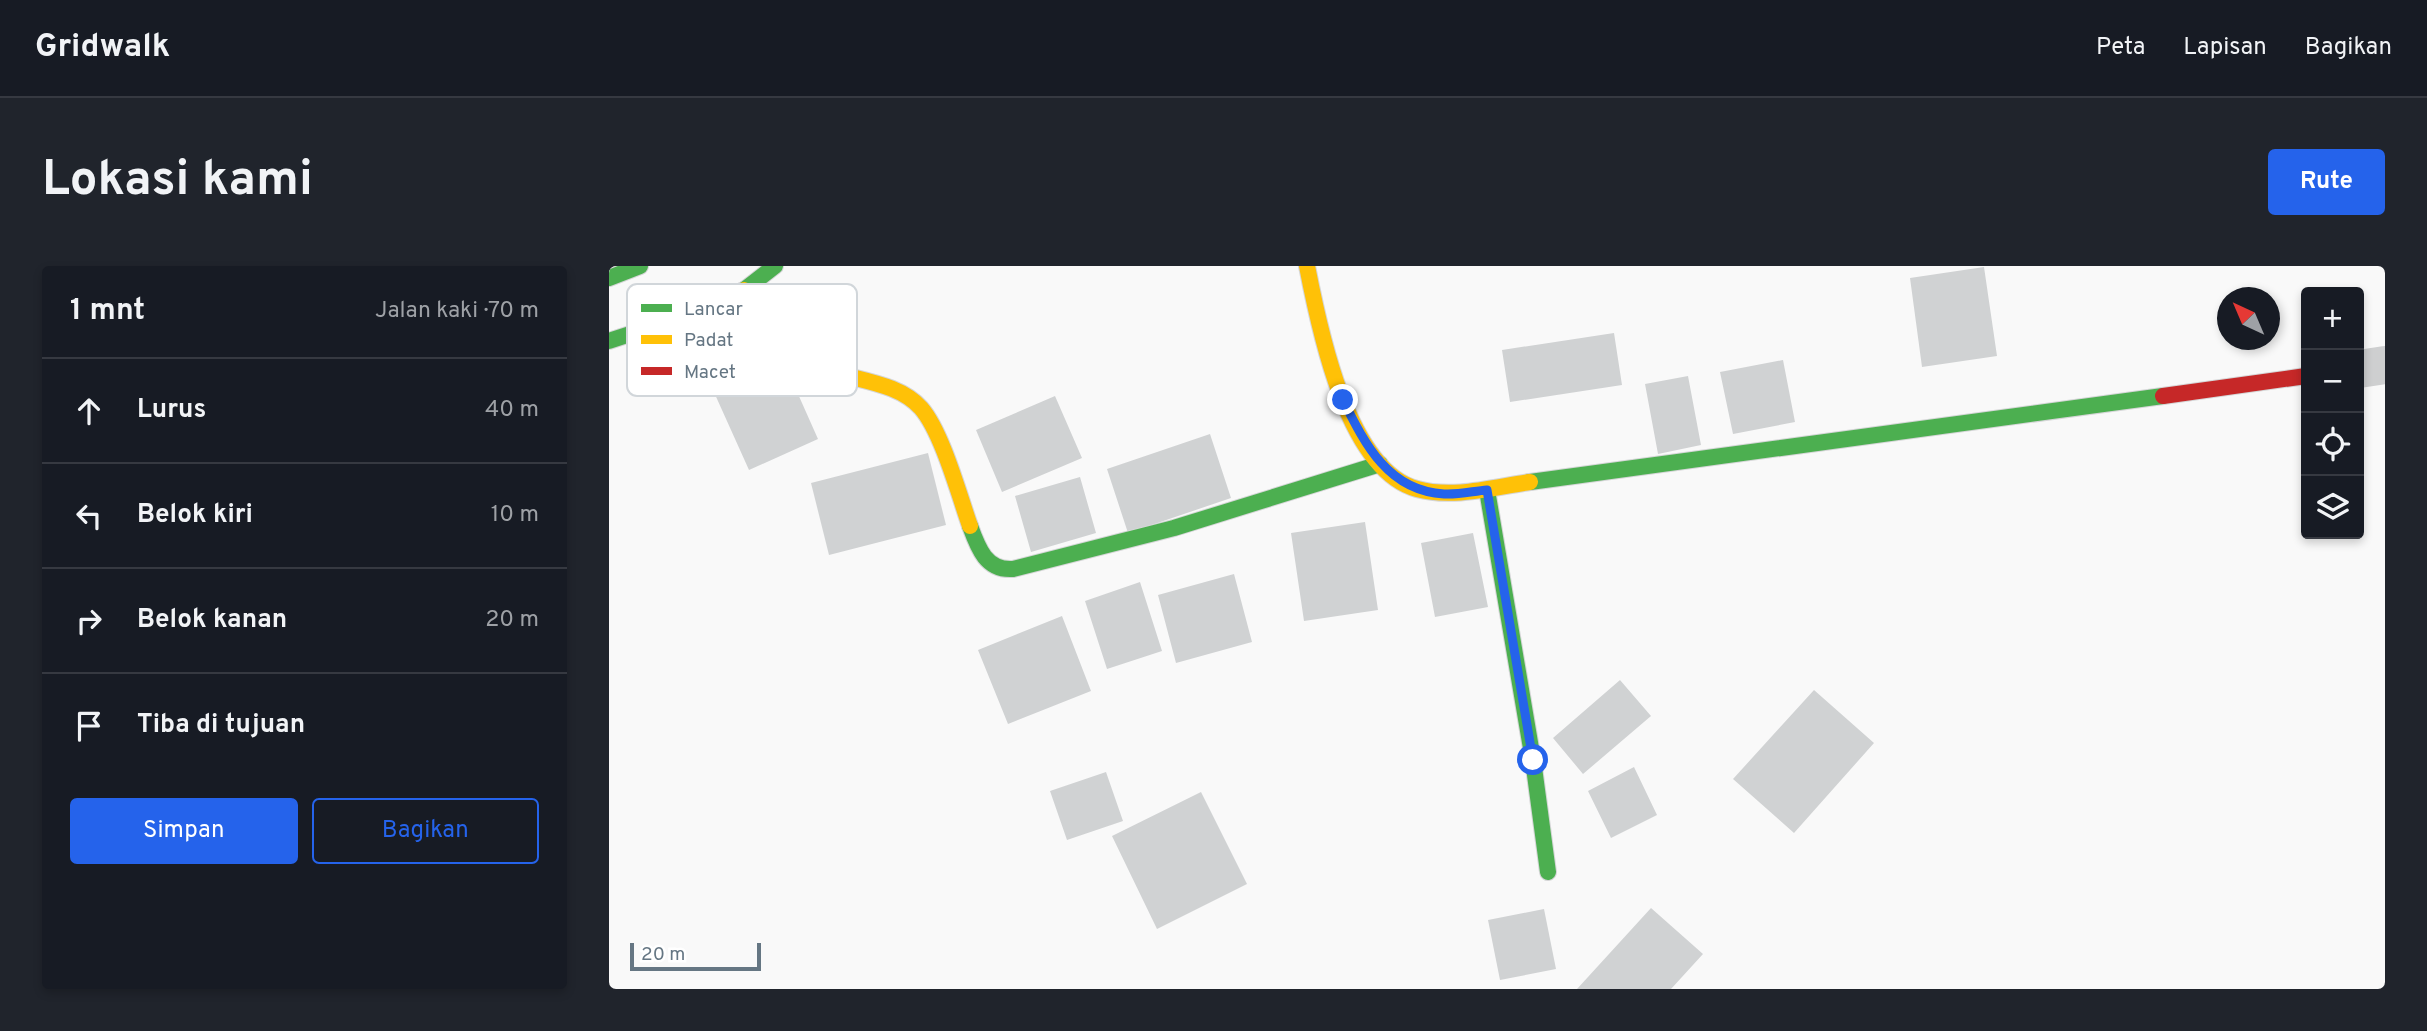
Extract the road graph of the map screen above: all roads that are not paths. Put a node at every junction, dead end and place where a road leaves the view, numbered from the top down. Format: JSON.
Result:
{"nodes":[{"id":1,"x":640,"y":266,"type":"edge"},
{"id":2,"x":775,"y":266,"type":"edge"},
{"id":3,"x":1307,"y":266,"type":"edge"},
{"id":4,"x":609,"y":278,"type":"edge"},
{"id":5,"x":752,"y":284,"type":"edge"},
{"id":6,"x":627,"y":335,"type":"edge"},
{"id":7,"x":609,"y":341,"type":"edge"},
{"id":8,"x":2385,"y":365,"type":"edge"},
{"id":9,"x":2364,"y":368,"type":"edge"},
{"id":10,"x":2301,"y":377,"type":"edge"},
{"id":11,"x":857,"y":379,"type":"edge"},
{"id":12,"x":1380,"y":464,"type":"junction"},
{"id":13,"x":1487,"y":490,"type":"junction"},
{"id":14,"x":1548,"y":872,"type":"dead end"}],
"edges":[{"from":1,"to":4,"type":"street"},
{"from":2,"to":5,"type":"street"},
{"from":3,"to":12,"type":"street"},
{"from":6,"to":7,"type":"street"},
{"from":8,"to":9,"type":"street"},
{"from":10,"to":13,"type":"street"},
{"from":11,"to":12,"type":"street"},
{"from":12,"to":13,"type":"street"},
{"from":13,"to":14,"type":"street"}]}
